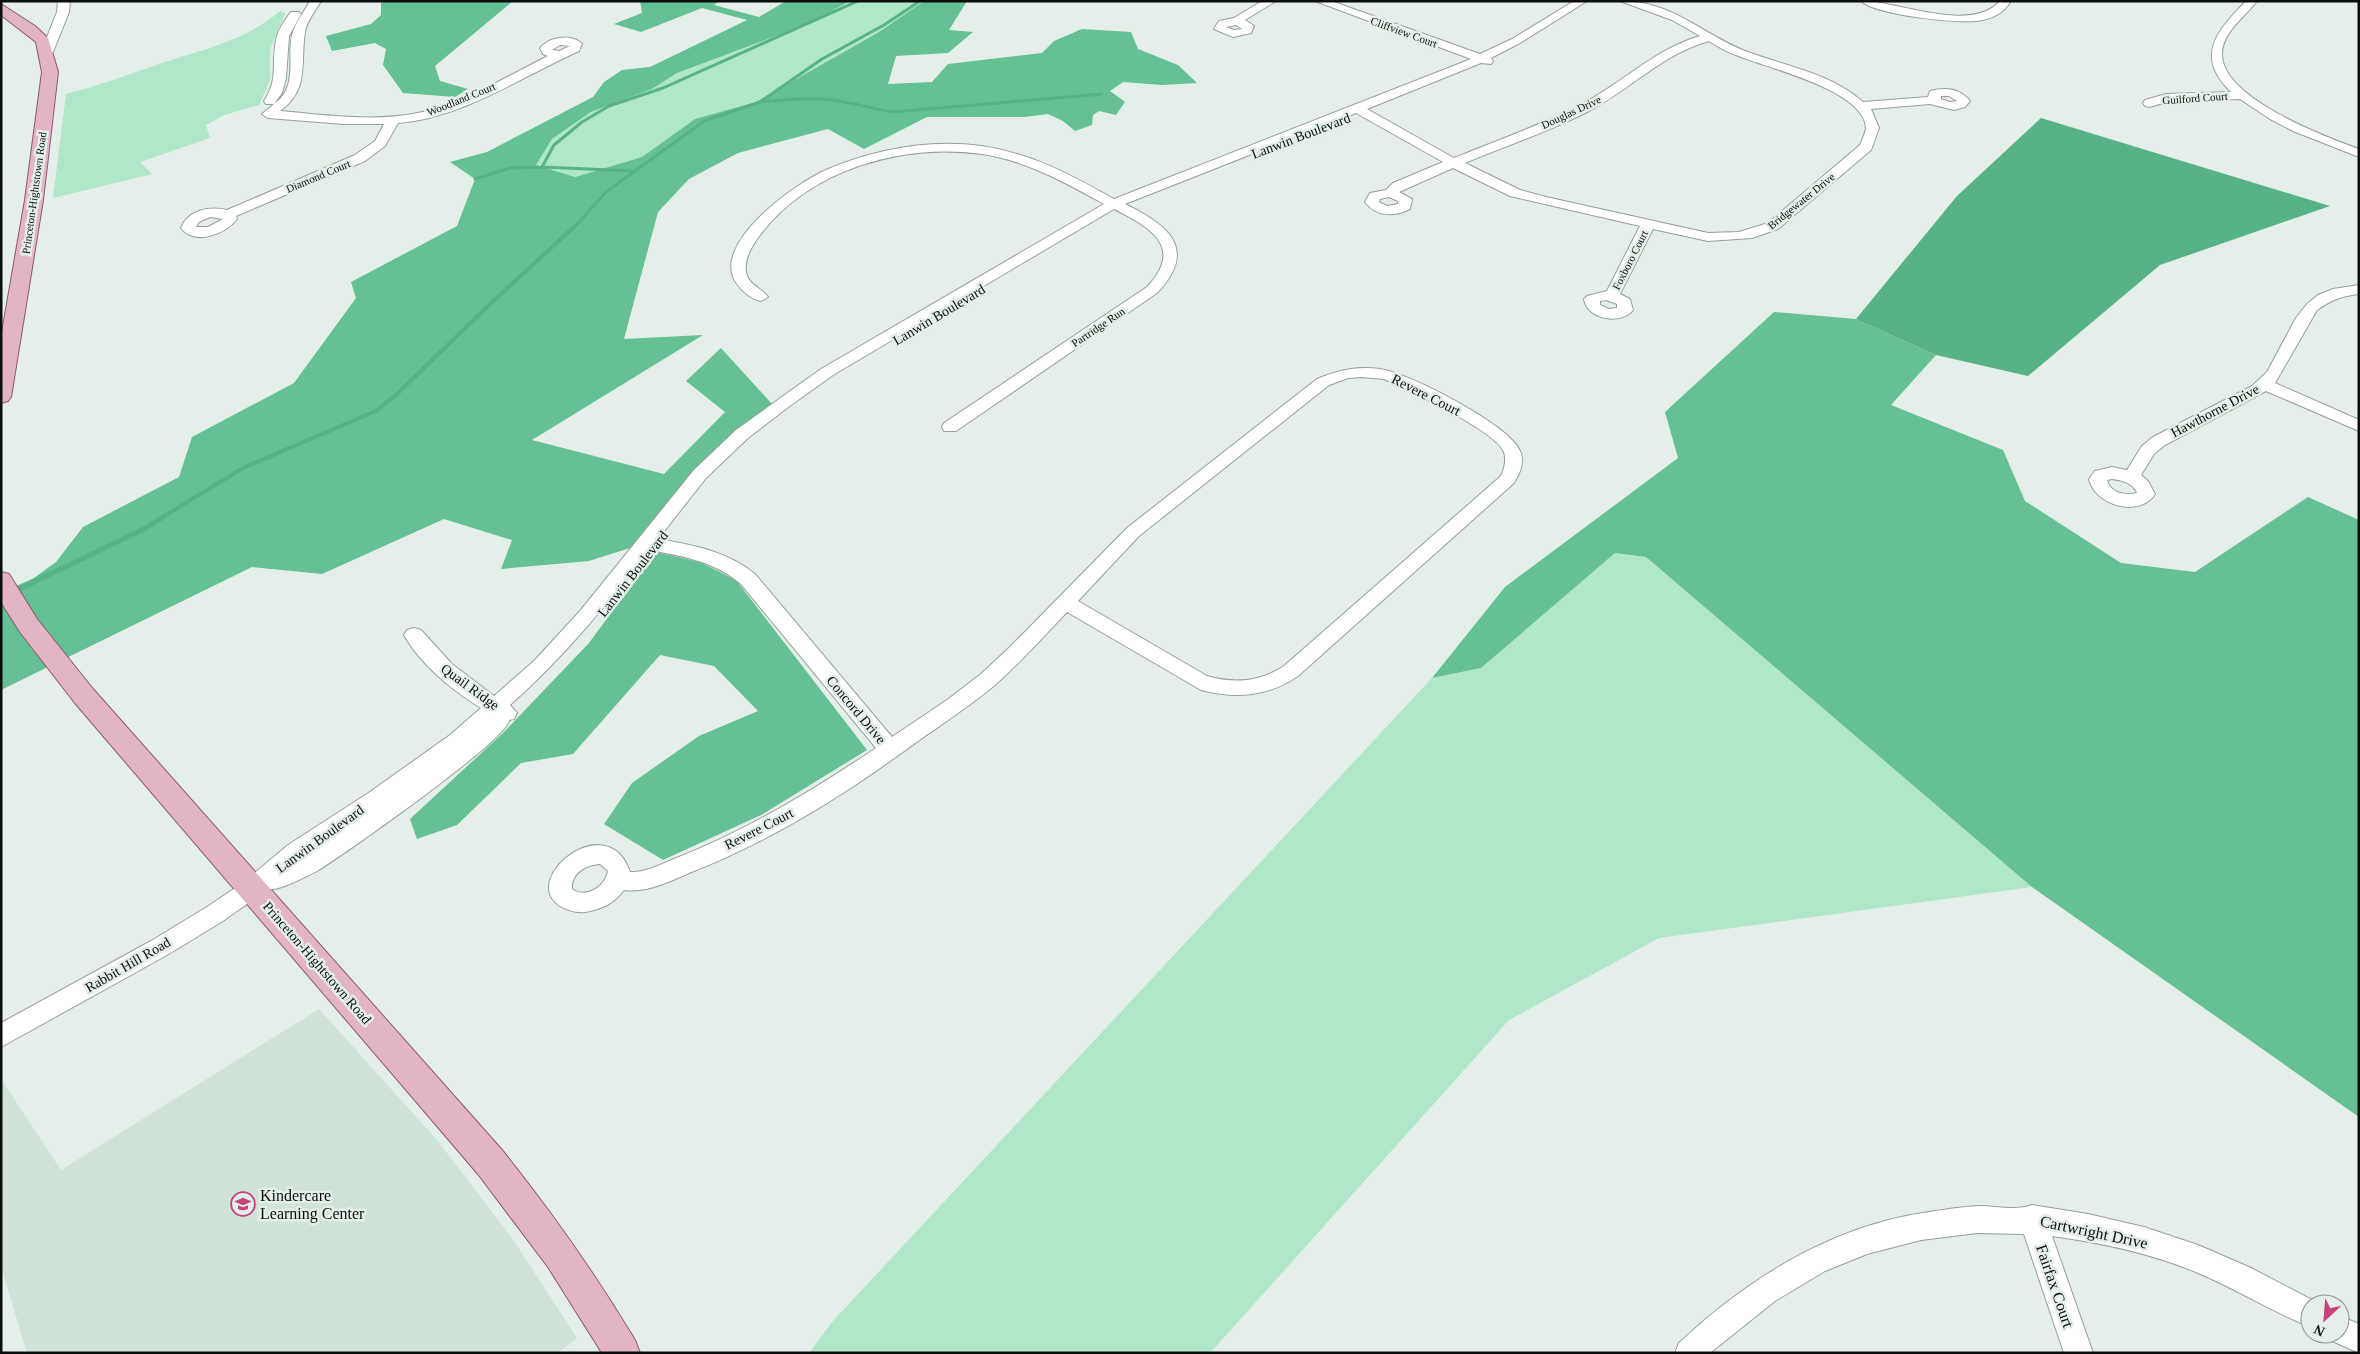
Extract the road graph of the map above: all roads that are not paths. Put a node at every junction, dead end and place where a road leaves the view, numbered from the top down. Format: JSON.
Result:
{"nodes":[{"id":1,"x":64,"y":1,"type":"edge"},
{"id":2,"x":303,"y":1,"type":"edge"},
{"id":3,"x":316,"y":1,"type":"edge"},
{"id":4,"x":1271,"y":1,"type":"edge"},
{"id":5,"x":1320,"y":1,"type":"edge"},
{"id":6,"x":1582,"y":1,"type":"edge"},
{"id":7,"x":1593,"y":1,"type":"edge"},
{"id":8,"x":1624,"y":1,"type":"edge"},
{"id":9,"x":1866,"y":1,"type":"edge"},
{"id":10,"x":2006,"y":1,"type":"edge"},
{"id":11,"x":2252,"y":1,"type":"edge"},
{"id":12,"x":1,"y":8,"type":"edge"},
{"id":13,"x":1237,"y":22,"type":"dead end"},
{"id":14,"x":1710,"y":37,"type":"junction"},
{"id":15,"x":47,"y":52,"type":"junction"},
{"id":16,"x":557,"y":54,"type":"dead end"},
{"id":17,"x":1485,"y":60,"type":"junction"},
{"id":18,"x":2242,"y":95,"type":"junction"},
{"id":19,"x":1935,"y":100,"type":"dead end"},
{"id":20,"x":2149,"y":103,"type":"dead end"},
{"id":21,"x":1861,"y":106,"type":"junction"},
{"id":22,"x":1360,"y":110,"type":"junction"},
{"id":23,"x":268,"y":114,"type":"junction"},
{"id":24,"x":393,"y":120,"type":"junction"},
{"id":25,"x":2359,"y":154,"type":"edge"},
{"id":26,"x":1454,"y":162,"type":"junction"},
{"id":27,"x":1390,"y":193,"type":"dead end"},
{"id":28,"x":1117,"y":206,"type":"junction"},
{"id":29,"x":228,"y":214,"type":"dead end"},
{"id":30,"x":1648,"y":225,"type":"junction"},
{"id":31,"x":2359,"y":289,"type":"edge"},
{"id":32,"x":1612,"y":295,"type":"dead end"},
{"id":33,"x":761,"y":297,"type":"dead end"},
{"id":34,"x":6,"y":338,"type":"edge"},
{"id":35,"x":2264,"y":384,"type":"junction"},
{"id":36,"x":1,"y":397,"type":"edge"},
{"id":37,"x":2359,"y":426,"type":"edge"},
{"id":38,"x":950,"y":427,"type":"dead end"},
{"id":39,"x":2130,"y":477,"type":"dead end"},
{"id":40,"x":650,"y":544,"type":"junction"},
{"id":41,"x":7,"y":592,"type":"edge"},
{"id":42,"x":1065,"y":602,"type":"junction"},
{"id":43,"x":414,"y":635,"type":"dead end"},
{"id":44,"x":503,"y":710,"type":"junction"},
{"id":45,"x":890,"y":750,"type":"junction"},
{"id":46,"x":618,"y":880,"type":"dead end"},
{"id":47,"x":252,"y":889,"type":"junction"},
{"id":48,"x":1,"y":1036,"type":"edge"},
{"id":49,"x":2032,"y":1219,"type":"junction"},
{"id":50,"x":2300,"y":1308,"type":"edge"},
{"id":51,"x":622,"y":1353,"type":"edge"},
{"id":52,"x":1689,"y":1353,"type":"edge"},
{"id":53,"x":2079,"y":1353,"type":"edge"}],
"edges":[{"from":1,"to":15,"type":"street"},
{"from":2,"to":23,"type":"street"},
{"from":3,"to":23,"type":"street"},
{"from":4,"to":13,"type":"street"},
{"from":5,"to":17,"type":"street","name":"Cliffview Court"},
{"from":6,"to":17,"type":"street","name":"Lanwin Boulevard"},
{"from":7,"to":17,"type":"street","name":"Lanwin Boulevard"},
{"from":8,"to":14,"type":"street","name":"Bridgewater Drive"},
{"from":9,"to":10,"type":"street"},
{"from":11,"to":18,"type":"street"},
{"from":12,"to":15,"type":"main road","name":"Princeton-Hightstown Road"},
{"from":14,"to":21,"type":"street","name":"Bridgewater Drive"},
{"from":14,"to":26,"type":"street","name":"Douglas Drive"},
{"from":15,"to":34,"type":"main road","name":"Princeton-Hightstown Road"},
{"from":16,"to":24,"type":"street","name":"Woodland Court"},
{"from":17,"to":22,"type":"street","name":"Lanwin Boulevard"},
{"from":18,"to":20,"type":"street","name":"Guilford Court"},
{"from":18,"to":25,"type":"street"},
{"from":19,"to":21,"type":"street"},
{"from":21,"to":30,"type":"street","name":"Bridgewater Drive"},
{"from":22,"to":26,"type":"street","name":"Bridgewater Drive"},
{"from":22,"to":28,"type":"street","name":"Lanwin Boulevard"},
{"from":23,"to":24,"type":"street","name":"Woodland Court"},
{"from":24,"to":29,"type":"street","name":"Diamond Court"},
{"from":26,"to":27,"type":"street","name":"Douglas Drive"},
{"from":26,"to":30,"type":"street","name":"Bridgewater Drive"},
{"from":28,"to":33,"type":"street","name":"Partridge Run"},
{"from":28,"to":38,"type":"street","name":"Partridge Run"},
{"from":28,"to":40,"type":"street","name":"Lanwin Boulevard"},
{"from":30,"to":32,"type":"street","name":"Foxboro Court"},
{"from":31,"to":35,"type":"street","name":"Hawthorne Drive"},
{"from":34,"to":36,"type":"main road","name":"Princeton-Hightstown Road"},
{"from":35,"to":37,"type":"street"},
{"from":35,"to":39,"type":"street","name":"Hawthorne Drive"},
{"from":40,"to":44,"type":"street","name":"Lanwin Boulevard"},
{"from":40,"to":45,"type":"street","name":"Concord Drive"},
{"from":41,"to":47,"type":"main road","name":"Princeton-Hightstown Road"},
{"from":42,"to":42,"type":"street","name":"Revere Court"},
{"from":42,"to":45,"type":"street","name":"Concord Drive"},
{"from":43,"to":44,"type":"street","name":"Quail Ridge"},
{"from":44,"to":47,"type":"street","name":"Lanwin Boulevard"},
{"from":45,"to":46,"type":"street","name":"Revere Court"},
{"from":47,"to":48,"type":"street","name":"Rabbit Hill Road"},
{"from":47,"to":51,"type":"main road","name":"Princeton-Hightstown Road"},
{"from":49,"to":50,"type":"street","name":"Cartwright Drive"},
{"from":49,"to":52,"type":"street","name":"Cartwright Drive"},
{"from":49,"to":53,"type":"street","name":"Fairfax Court"}]}
